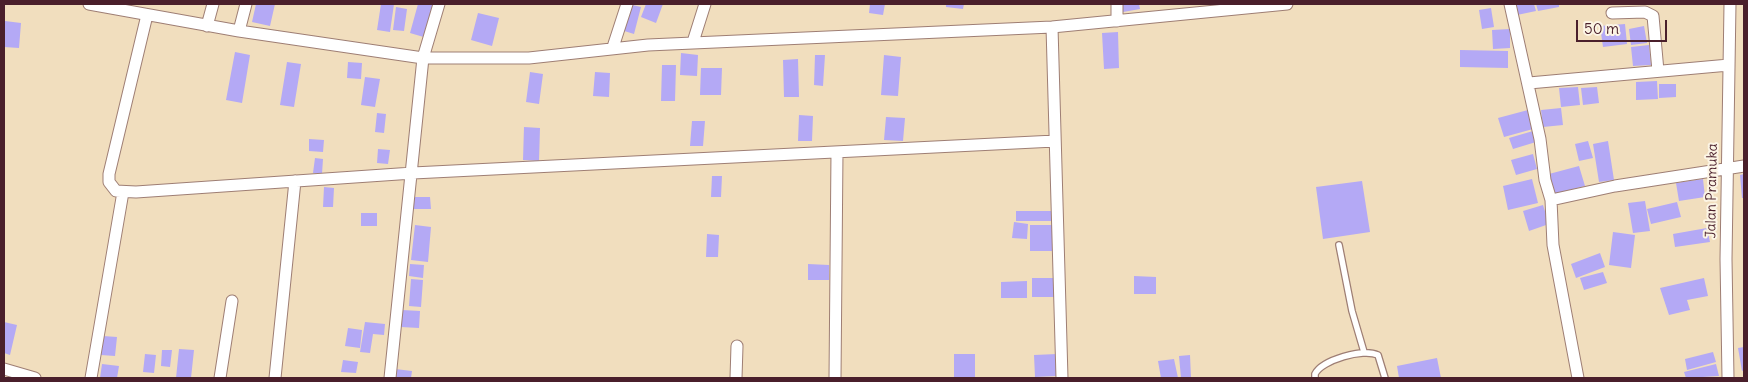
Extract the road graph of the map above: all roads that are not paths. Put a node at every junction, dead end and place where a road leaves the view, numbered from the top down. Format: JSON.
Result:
{"nodes":[{"id":1,"x":88,"y":4,"type":"edge"},
{"id":2,"x":213,"y":4,"type":"edge"},
{"id":3,"x":246,"y":4,"type":"edge"},
{"id":4,"x":439,"y":4,"type":"edge"},
{"id":5,"x":627,"y":4,"type":"edge"},
{"id":6,"x":705,"y":4,"type":"edge"},
{"id":7,"x":1117,"y":4,"type":"edge"},
{"id":8,"x":1287,"y":4,"type":"edge"},
{"id":9,"x":1510,"y":4,"type":"edge"},
{"id":10,"x":1730,"y":4,"type":"edge"},
{"id":11,"x":1628,"y":8,"type":"edge"},
{"id":12,"x":1612,"y":12,"type":"dead end"},
{"id":13,"x":147,"y":16,"type":"junction"},
{"id":14,"x":1117,"y":21,"type":"junction"},
{"id":15,"x":207,"y":26,"type":"junction"},
{"id":16,"x":1052,"y":26,"type":"junction"},
{"id":17,"x":239,"y":31,"type":"junction"},
{"id":18,"x":693,"y":42,"type":"junction"},
{"id":19,"x":613,"y":47,"type":"junction"},
{"id":20,"x":423,"y":58,"type":"junction"},
{"id":21,"x":1729,"y":65,"type":"junction"},
{"id":22,"x":1658,"y":71,"type":"junction"},
{"id":23,"x":1529,"y":83,"type":"junction"},
{"id":24,"x":1055,"y":141,"type":"junction"},
{"id":25,"x":838,"y":152,"type":"junction"},
{"id":26,"x":1744,"y":166,"type":"edge"},
{"id":27,"x":1727,"y":170,"type":"junction"},
{"id":28,"x":413,"y":173,"type":"junction"},
{"id":29,"x":295,"y":181,"type":"junction"},
{"id":30,"x":123,"y":192,"type":"junction"},
{"id":31,"x":1551,"y":200,"type":"junction"},
{"id":32,"x":1339,"y":245,"type":"dead end"},
{"id":33,"x":232,"y":301,"type":"dead end"},
{"id":34,"x":737,"y":346,"type":"dead end"},
{"id":35,"x":1364,"y":352,"type":"junction"},
{"id":36,"x":4,"y":369,"type":"edge"},
{"id":37,"x":34,"y":378,"type":"edge"},
{"id":38,"x":91,"y":378,"type":"edge"},
{"id":39,"x":220,"y":378,"type":"edge"},
{"id":40,"x":275,"y":378,"type":"edge"},
{"id":41,"x":390,"y":378,"type":"edge"},
{"id":42,"x":736,"y":378,"type":"edge"},
{"id":43,"x":834,"y":378,"type":"edge"},
{"id":44,"x":1062,"y":378,"type":"edge"},
{"id":45,"x":1315,"y":378,"type":"edge"},
{"id":46,"x":1385,"y":378,"type":"edge"},
{"id":47,"x":1578,"y":378,"type":"edge"},
{"id":48,"x":1728,"y":378,"type":"edge"}],
"edges":[{"from":1,"to":13,"type":"street"},
{"from":2,"to":15,"type":"street"},
{"from":3,"to":17,"type":"street"},
{"from":4,"to":20,"type":"street"},
{"from":5,"to":19,"type":"street"},
{"from":6,"to":18,"type":"street"},
{"from":7,"to":14,"type":"street"},
{"from":8,"to":14,"type":"street"},
{"from":9,"to":23,"type":"street"},
{"from":10,"to":21,"type":"street","name":"Jalan Pramuka"},
{"from":11,"to":12,"type":"street"},
{"from":11,"to":22,"type":"street"},
{"from":13,"to":15,"type":"street"},
{"from":13,"to":30,"type":"street"},
{"from":14,"to":16,"type":"street"},
{"from":15,"to":17,"type":"street"},
{"from":16,"to":18,"type":"street"},
{"from":16,"to":24,"type":"street"},
{"from":17,"to":20,"type":"street"},
{"from":18,"to":19,"type":"street"},
{"from":19,"to":20,"type":"street"},
{"from":20,"to":28,"type":"street"},
{"from":21,"to":22,"type":"street"},
{"from":21,"to":27,"type":"street","name":"Jalan Pramuka"},
{"from":22,"to":23,"type":"street"},
{"from":23,"to":31,"type":"street"},
{"from":24,"to":25,"type":"street"},
{"from":24,"to":44,"type":"street"},
{"from":25,"to":28,"type":"street"},
{"from":25,"to":43,"type":"street"},
{"from":26,"to":27,"type":"street"},
{"from":27,"to":31,"type":"street"},
{"from":27,"to":48,"type":"street","name":"Jalan Pramuka"},
{"from":28,"to":29,"type":"street"},
{"from":28,"to":41,"type":"street"},
{"from":29,"to":30,"type":"street"},
{"from":29,"to":40,"type":"street"},
{"from":30,"to":38,"type":"street"},
{"from":31,"to":47,"type":"street"},
{"from":32,"to":35,"type":"lane"},
{"from":33,"to":39,"type":"street"},
{"from":34,"to":42,"type":"street"},
{"from":35,"to":45,"type":"lane"},
{"from":35,"to":46,"type":"lane"},
{"from":36,"to":37,"type":"street"}]}
